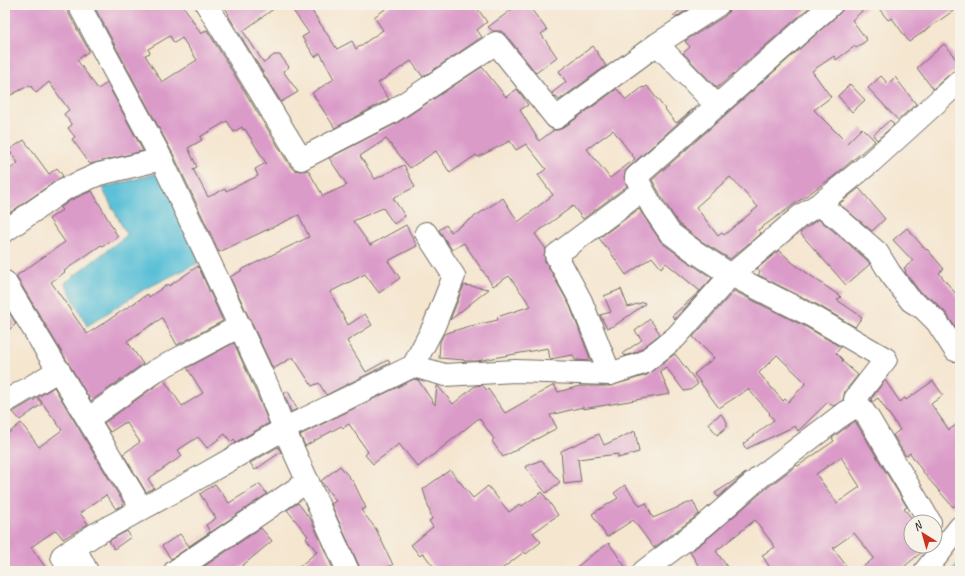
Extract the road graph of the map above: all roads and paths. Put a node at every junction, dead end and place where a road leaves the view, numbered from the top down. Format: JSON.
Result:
{"nodes":[{"id":1,"x":79,"y":5,"type":"edge"},
{"id":2,"x":207,"y":5,"type":"edge"},
{"id":3,"x":718,"y":5,"type":"edge"},
{"id":4,"x":831,"y":5,"type":"edge"},
{"id":5,"x":657,"y":44,"type":"junction"},
{"id":6,"x":960,"y":81,"type":"edge"},
{"id":7,"x":717,"y":106,"type":"junction"},
{"id":8,"x":162,"y":159,"type":"junction"},
{"id":9,"x":643,"y":190,"type":"junction"},
{"id":10,"x":822,"y":202,"type":"junction"},
{"id":11,"x":5,"y":231,"type":"edge"},
{"id":12,"x":426,"y":233,"type":"dead end"},
{"id":13,"x":731,"y":275,"type":"junction"},
{"id":14,"x":5,"y":282,"type":"edge"},
{"id":15,"x":240,"y":326,"type":"junction"},
{"id":16,"x":960,"y":348,"type":"edge"},
{"id":17,"x":413,"y":366,"type":"junction"},
{"id":18,"x":59,"y":370,"type":"junction"},
{"id":19,"x":610,"y":374,"type":"junction"},
{"id":20,"x":5,"y":402,"type":"edge"},
{"id":21,"x":859,"y":404,"type":"junction"},
{"id":22,"x":88,"y":419,"type":"junction"},
{"id":23,"x":284,"y":429,"type":"junction"},
{"id":24,"x":308,"y":482,"type":"junction"},
{"id":25,"x":142,"y":509,"type":"junction"},
{"id":26,"x":925,"y":514,"type":"edge"},
{"id":27,"x":951,"y":535,"type":"edge"},
{"id":28,"x":75,"y":548,"type":"junction"},
{"id":29,"x":69,"y":571,"type":"edge"},
{"id":30,"x":87,"y":571,"type":"edge"},
{"id":31,"x":175,"y":571,"type":"edge"},
{"id":32,"x":348,"y":571,"type":"edge"},
{"id":33,"x":644,"y":571,"type":"edge"},
{"id":34,"x":925,"y":571,"type":"edge"}],
"edges":[{"from":1,"to":8,"type":"street"},
{"from":2,"to":5,"type":"street"},
{"from":3,"to":5,"type":"street"},
{"from":4,"to":7,"type":"street"},
{"from":5,"to":7,"type":"street"},
{"from":6,"to":10,"type":"street"},
{"from":7,"to":9,"type":"street"},
{"from":8,"to":11,"type":"street"},
{"from":8,"to":15,"type":"street"},
{"from":9,"to":13,"type":"street"},
{"from":9,"to":19,"type":"street"},
{"from":10,"to":13,"type":"street"},
{"from":10,"to":16,"type":"street"},
{"from":12,"to":17,"type":"street"},
{"from":13,"to":19,"type":"street"},
{"from":13,"to":21,"type":"street"},
{"from":14,"to":18,"type":"street"},
{"from":15,"to":22,"type":"street"},
{"from":15,"to":23,"type":"street"},
{"from":17,"to":19,"type":"street"},
{"from":17,"to":23,"type":"street"},
{"from":18,"to":20,"type":"street"},
{"from":18,"to":22,"type":"street"},
{"from":21,"to":26,"type":"street"},
{"from":21,"to":33,"type":"street"},
{"from":22,"to":25,"type":"street"},
{"from":23,"to":24,"type":"street"},
{"from":23,"to":25,"type":"street"},
{"from":24,"to":31,"type":"street"},
{"from":24,"to":32,"type":"street"},
{"from":25,"to":28,"type":"street"},
{"from":27,"to":34,"type":"street"},
{"from":28,"to":29,"type":"street"},
{"from":28,"to":30,"type":"street"}]}
